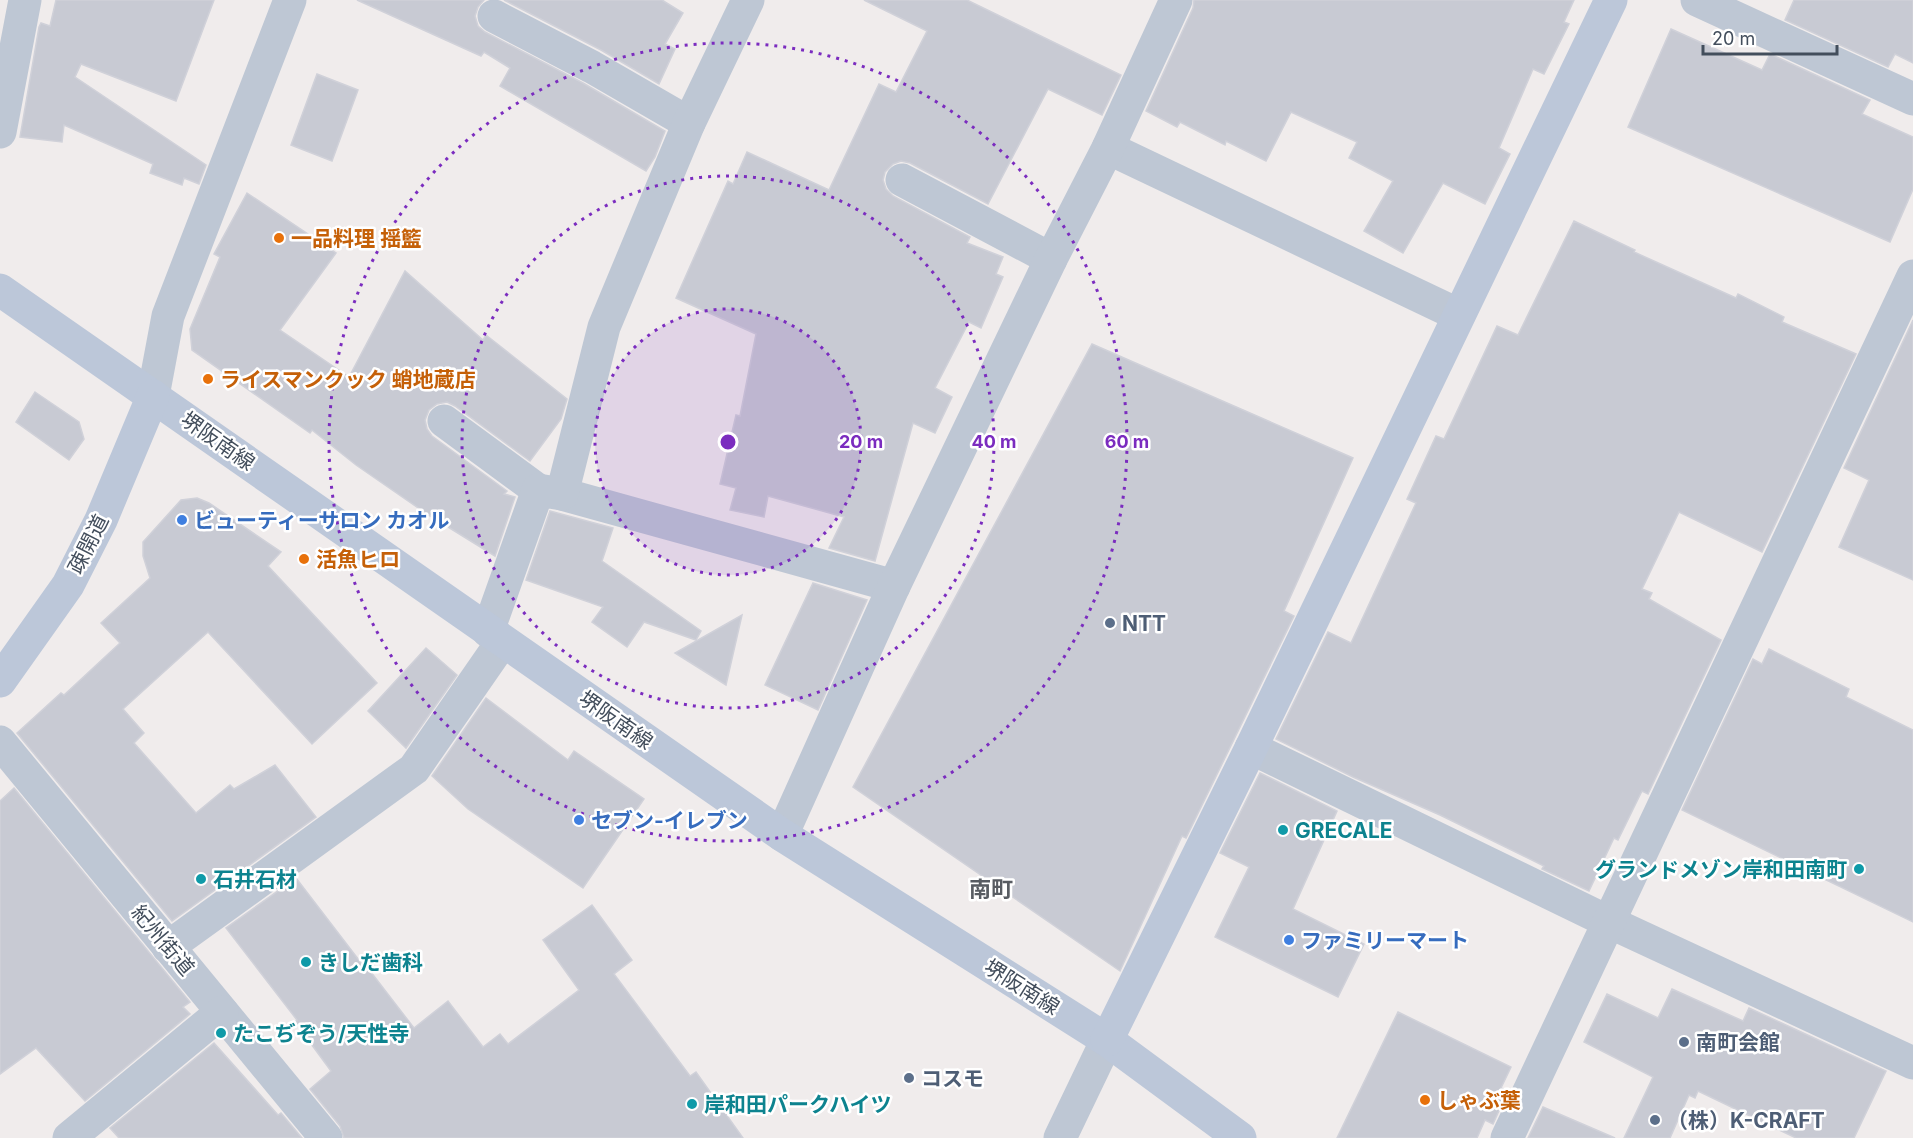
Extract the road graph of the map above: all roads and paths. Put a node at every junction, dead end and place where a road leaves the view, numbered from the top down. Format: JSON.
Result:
{"nodes":[{"id":1,"x":25,"y":0,"type":"edge"},
{"id":2,"x":290,"y":0,"type":"edge"},
{"id":3,"x":748,"y":0,"type":"edge"},
{"id":4,"x":1176,"y":0,"type":"edge"},
{"id":5,"x":1611,"y":0,"type":"edge"},
{"id":6,"x":1697,"y":0,"type":"edge"},
{"id":7,"x":494,"y":16,"type":"dead end"},
{"id":8,"x":1913,"y":99,"type":"edge"},
{"id":9,"x":689,"y":123,"type":"junction"},
{"id":10,"x":0,"y":132,"type":"edge"},
{"id":11,"x":1108,"y":148,"type":"junction"},
{"id":12,"x":902,"y":180,"type":"dead end"},
{"id":13,"x":1051,"y":259,"type":"junction"},
{"id":14,"x":1913,"y":276,"type":"edge"},
{"id":15,"x":0,"y":290,"type":"edge"},
{"id":16,"x":1459,"y":315,"type":"junction"},
{"id":17,"x":153,"y":396,"type":"junction"},
{"id":18,"x":444,"y":421,"type":"dead end"},
{"id":19,"x":550,"y":492,"type":"junction"},
{"id":20,"x":894,"y":586,"type":"junction"},
{"id":21,"x":495,"y":637,"type":"junction"},
{"id":22,"x":0,"y":681,"type":"edge"},
{"id":23,"x":0,"y":742,"type":"edge"},
{"id":24,"x":1251,"y":748,"type":"junction"},
{"id":25,"x":782,"y":835,"type":"junction"},
{"id":26,"x":1609,"y":922,"type":"junction"},
{"id":27,"x":168,"y":947,"type":"junction"},
{"id":28,"x":222,"y":1012,"type":"junction"},
{"id":29,"x":1107,"y":1040,"type":"junction"},
{"id":30,"x":1913,"y":1064,"type":"edge"},
{"id":31,"x":69,"y":1138,"type":"edge"},
{"id":32,"x":326,"y":1138,"type":"edge"},
{"id":33,"x":1060,"y":1138,"type":"edge"},
{"id":34,"x":1240,"y":1138,"type":"edge"},
{"id":35,"x":1507,"y":1138,"type":"edge"}],
"edges":[{"from":1,"to":10,"type":"street"},
{"from":2,"to":17,"type":"street"},
{"from":3,"to":9,"type":"street"},
{"from":4,"to":11,"type":"street"},
{"from":5,"to":16,"type":"main road"},
{"from":6,"to":8,"type":"street"},
{"from":7,"to":9,"type":"street"},
{"from":9,"to":19,"type":"street"},
{"from":11,"to":13,"type":"street"},
{"from":11,"to":16,"type":"street"},
{"from":12,"to":13,"type":"street"},
{"from":13,"to":20,"type":"street"},
{"from":14,"to":26,"type":"street"},
{"from":15,"to":17,"type":"main road","name":"堺阪南線"},
{"from":16,"to":24,"type":"main road"},
{"from":17,"to":21,"type":"main road","name":"堺阪南線"},
{"from":17,"to":22,"type":"main road","name":"疎開道"},
{"from":18,"to":19,"type":"street"},
{"from":19,"to":20,"type":"street"},
{"from":19,"to":21,"type":"street"},
{"from":20,"to":25,"type":"street"},
{"from":21,"to":25,"type":"main road","name":"堺阪南線"},
{"from":21,"to":27,"type":"street"},
{"from":23,"to":27,"type":"street","name":"紀州街道"},
{"from":24,"to":26,"type":"street"},
{"from":24,"to":29,"type":"main road"},
{"from":25,"to":29,"type":"main road","name":"堺阪南線"},
{"from":26,"to":30,"type":"street"},
{"from":26,"to":35,"type":"street"},
{"from":27,"to":28,"type":"street","name":"紀州街道"},
{"from":28,"to":31,"type":"street"},
{"from":28,"to":32,"type":"street","name":"紀州街道"},
{"from":29,"to":33,"type":"street"},
{"from":29,"to":34,"type":"main road","name":"堺阪南線"}]}
